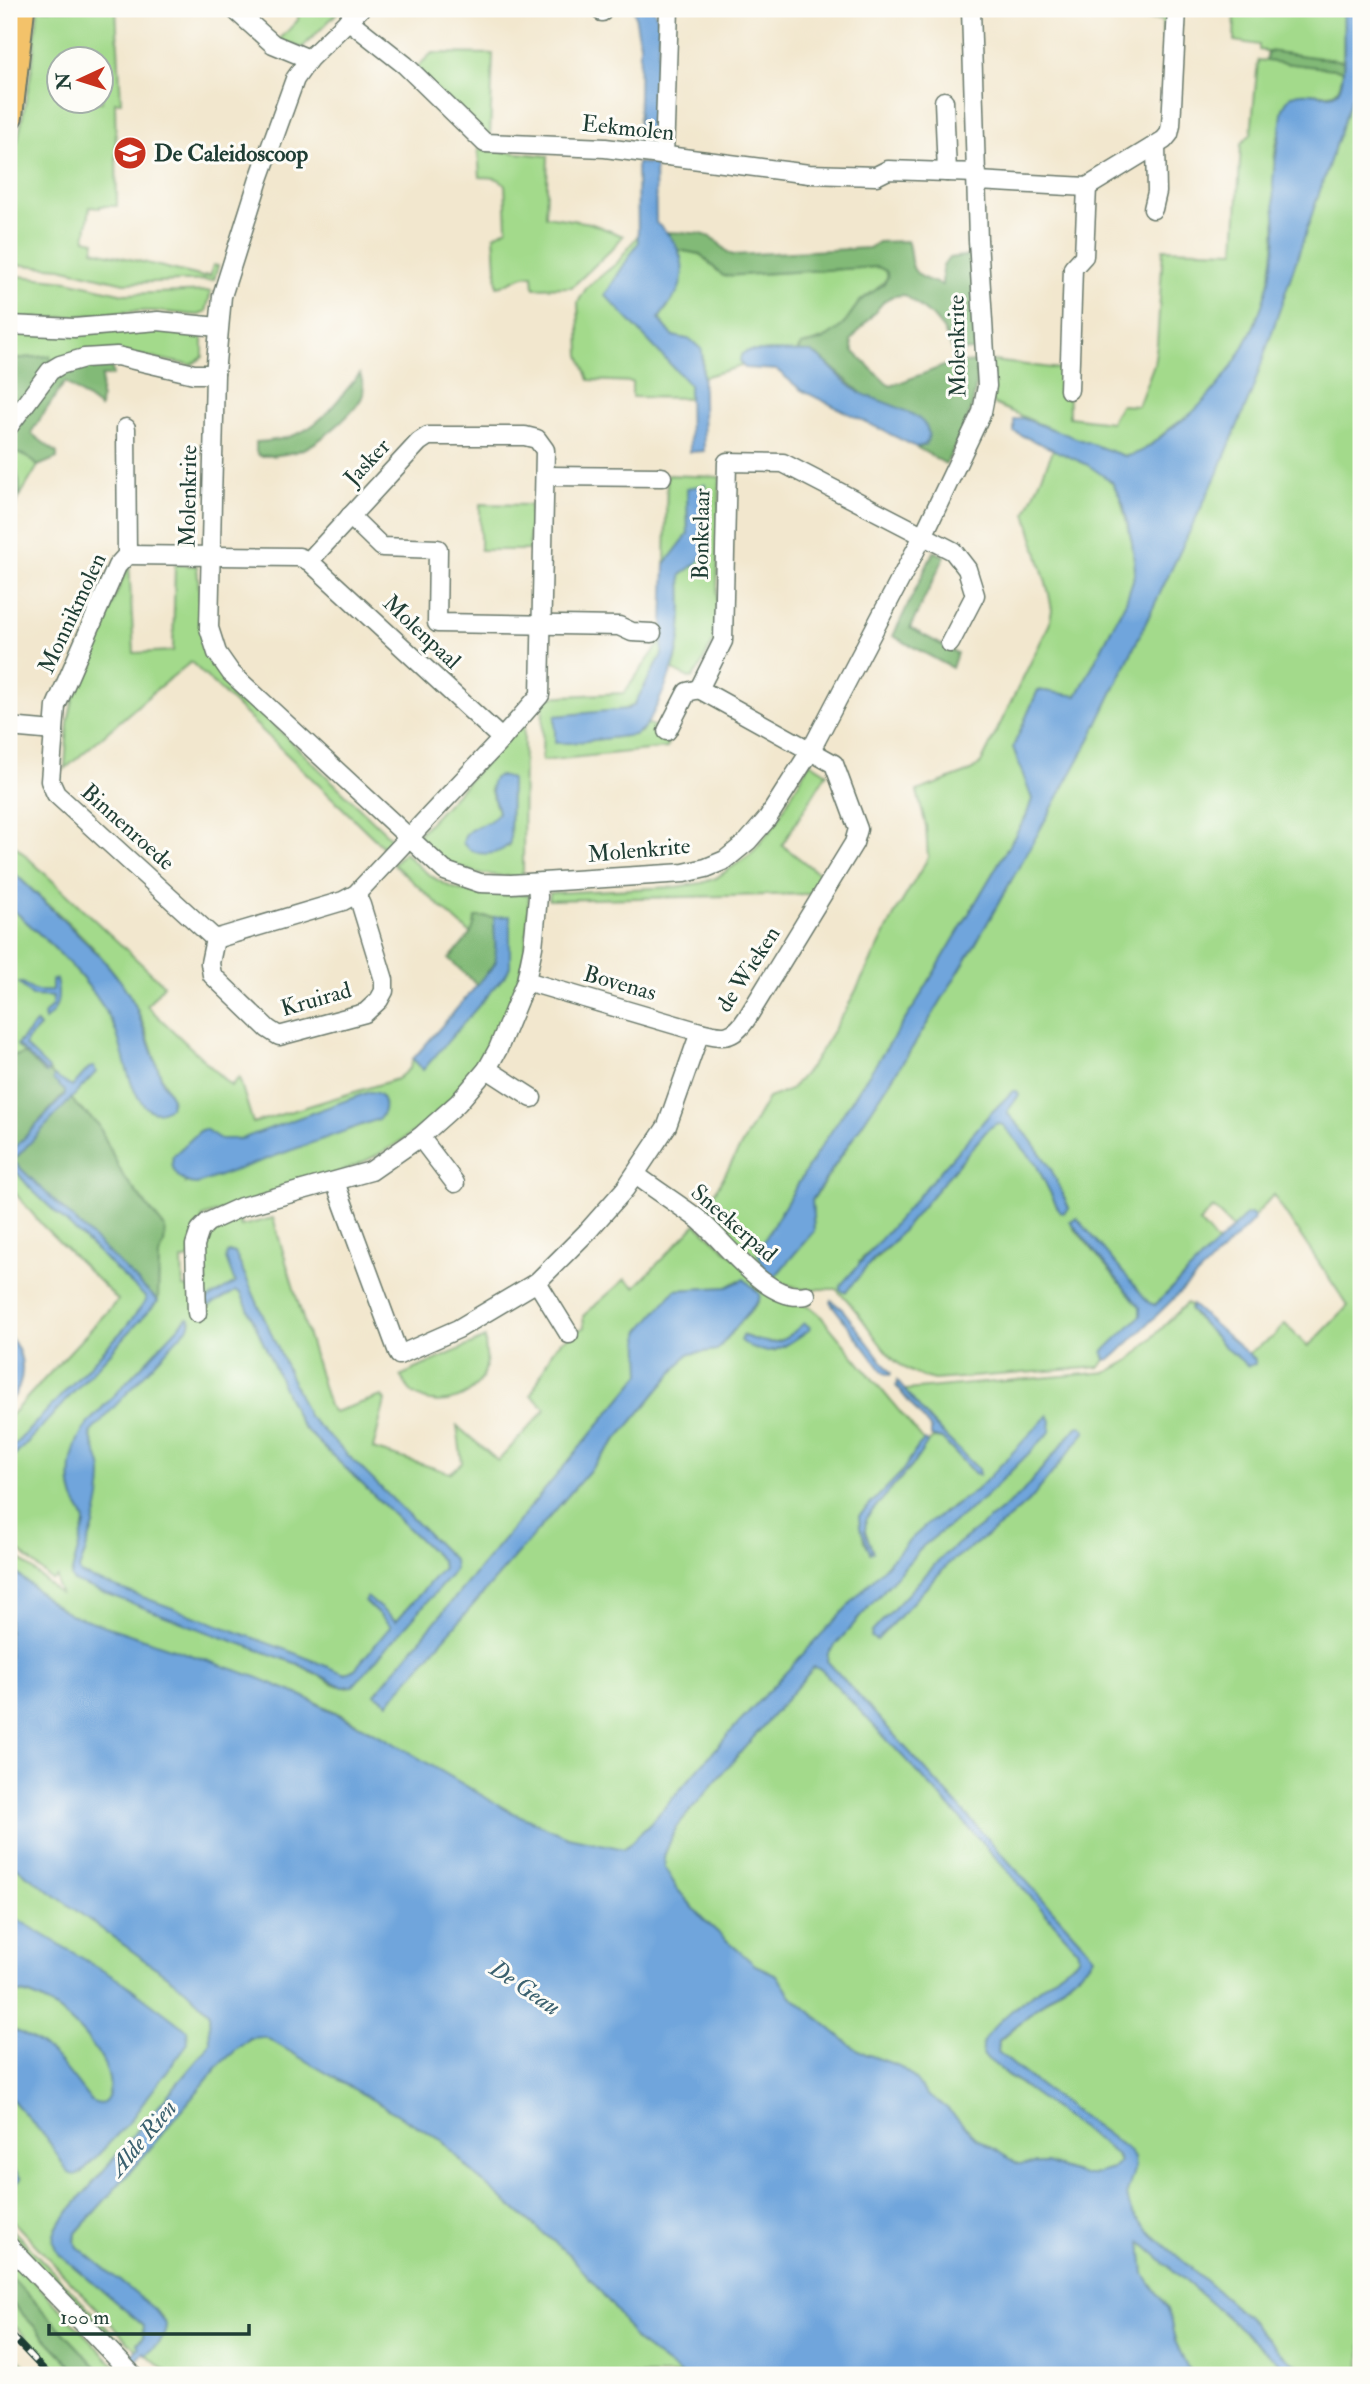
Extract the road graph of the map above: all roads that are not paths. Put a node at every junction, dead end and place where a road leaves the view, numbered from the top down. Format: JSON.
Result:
{"nodes":[{"id":1,"x":21,"y":9,"type":"edge"},
{"id":2,"x":234,"y":9,"type":"edge"},
{"id":3,"x":669,"y":9,"type":"edge"},
{"id":4,"x":971,"y":9,"type":"edge"},
{"id":5,"x":1177,"y":9,"type":"edge"},
{"id":6,"x":354,"y":14,"type":"edge"},
{"id":7,"x":309,"y":59,"type":"junction"},
{"id":8,"x":944,"y":102,"type":"dead end"},
{"id":9,"x":9,"y":116,"type":"edge"},
{"id":10,"x":1156,"y":145,"type":"junction"},
{"id":11,"x":664,"y":156,"type":"junction"},
{"id":12,"x":947,"y":173,"type":"junction"},
{"id":13,"x":977,"y":177,"type":"junction"},
{"id":14,"x":1087,"y":187,"type":"junction"},
{"id":15,"x":1153,"y":209,"type":"dead end"},
{"id":16,"x":9,"y":325,"type":"edge"},
{"id":17,"x":218,"y":327,"type":"junction"},
{"id":18,"x":215,"y":374,"type":"junction"},
{"id":19,"x":1069,"y":390,"type":"dead end"},
{"id":20,"x":9,"y":426,"type":"edge"},
{"id":21,"x":126,"y":428,"type":"dead end"},
{"id":22,"x":545,"y":476,"type":"junction"},
{"id":23,"x":662,"y":477,"type":"dead end"},
{"id":24,"x":351,"y":516,"type":"junction"},
{"id":25,"x":923,"y":536,"type":"junction"},
{"id":26,"x":127,"y":555,"type":"junction"},
{"id":27,"x":212,"y":555,"type":"junction"},
{"id":28,"x":309,"y":561,"type":"junction"},
{"id":29,"x":541,"y":624,"type":"junction"},
{"id":30,"x":652,"y":633,"type":"dead end"},
{"id":31,"x":950,"y":643,"type":"dead end"},
{"id":32,"x":699,"y":689,"type":"junction"},
{"id":33,"x":9,"y":727,"type":"edge"},
{"id":34,"x":54,"y":731,"type":"junction"},
{"id":35,"x":667,"y":731,"type":"dead end"},
{"id":36,"x":502,"y":739,"type":"junction"},
{"id":37,"x":811,"y":750,"type":"junction"},
{"id":38,"x":409,"y":839,"type":"junction"},
{"id":39,"x":537,"y":883,"type":"junction"},
{"id":40,"x":356,"y":894,"type":"junction"},
{"id":41,"x":215,"y":939,"type":"junction"},
{"id":42,"x":526,"y":981,"type":"junction"},
{"id":43,"x":700,"y":1032,"type":"junction"},
{"id":44,"x":486,"y":1069,"type":"junction"},
{"id":45,"x":532,"y":1098,"type":"dead end"},
{"id":46,"x":420,"y":1137,"type":"junction"},
{"id":47,"x":636,"y":1175,"type":"junction"},
{"id":48,"x":335,"y":1182,"type":"junction"},
{"id":49,"x":455,"y":1183,"type":"dead end"},
{"id":50,"x":537,"y":1282,"type":"junction"},
{"id":51,"x":806,"y":1294,"type":"dead end"},
{"id":52,"x":197,"y":1313,"type":"dead end"},
{"id":53,"x":569,"y":1334,"type":"dead end"},
{"id":54,"x":9,"y":2246,"type":"edge"},
{"id":55,"x":128,"y":2370,"type":"edge"}],
"edges":[{"from":1,"to":9,"type":"highway"},
{"from":2,"to":7,"type":"street"},
{"from":3,"to":11,"type":"street"},
{"from":4,"to":13,"type":"street","name":"Molenkrite"},
{"from":5,"to":10,"type":"street"},
{"from":6,"to":7,"type":"street","name":"Molenkrite"},
{"from":6,"to":11,"type":"street","name":"Eekmolen"},
{"from":7,"to":17,"type":"street","name":"Molenkrite"},
{"from":8,"to":12,"type":"street"},
{"from":10,"to":14,"type":"street"},
{"from":10,"to":15,"type":"street"},
{"from":11,"to":12,"type":"street","name":"Eekmolen"},
{"from":12,"to":13,"type":"street","name":"Eekmolen"},
{"from":13,"to":14,"type":"street","name":"Eekmolen"},
{"from":13,"to":25,"type":"street","name":"Molenkrite"},
{"from":14,"to":19,"type":"street"},
{"from":16,"to":17,"type":"street"},
{"from":17,"to":18,"type":"street","name":"Molenkrite"},
{"from":18,"to":20,"type":"street"},
{"from":18,"to":27,"type":"street","name":"Molenkrite"},
{"from":21,"to":26,"type":"street","name":"Monnikmolen"},
{"from":22,"to":23,"type":"street"},
{"from":22,"to":24,"type":"street","name":"Jasker"},
{"from":22,"to":29,"type":"street","name":"Jasker"},
{"from":24,"to":28,"type":"street","name":"Jasker"},
{"from":24,"to":29,"type":"street"},
{"from":25,"to":31,"type":"street"},
{"from":25,"to":32,"type":"street","name":"Bonkelaar"},
{"from":25,"to":37,"type":"street","name":"Molenkrite"},
{"from":26,"to":27,"type":"street","name":"Monnikmolen"},
{"from":26,"to":34,"type":"street","name":"Monnikmolen"},
{"from":27,"to":28,"type":"street"},
{"from":27,"to":38,"type":"street","name":"Molenkrite"},
{"from":28,"to":36,"type":"street","name":"Molenpaal"},
{"from":29,"to":30,"type":"street"},
{"from":29,"to":36,"type":"street","name":"Jasker"},
{"from":32,"to":35,"type":"street"},
{"from":32,"to":37,"type":"street"},
{"from":33,"to":34,"type":"street"},
{"from":34,"to":41,"type":"street","name":"Binnenroede"},
{"from":36,"to":38,"type":"street","name":"Jasker"},
{"from":37,"to":39,"type":"street","name":"Molenkrite"},
{"from":37,"to":43,"type":"street","name":"de Wieken"},
{"from":38,"to":39,"type":"street","name":"Molenkrite"},
{"from":38,"to":40,"type":"street"},
{"from":39,"to":42,"type":"street"},
{"from":40,"to":41,"type":"street"},
{"from":40,"to":41,"type":"street","name":"Kruirad"},
{"from":42,"to":43,"type":"street","name":"Bovenas"},
{"from":42,"to":44,"type":"street"},
{"from":43,"to":47,"type":"street","name":"de Wieken"},
{"from":44,"to":45,"type":"street"},
{"from":44,"to":46,"type":"street"},
{"from":46,"to":48,"type":"street"},
{"from":46,"to":49,"type":"street"},
{"from":47,"to":50,"type":"street","name":"de Wieken"},
{"from":47,"to":51,"type":"street","name":"Sneekerpad"},
{"from":48,"to":50,"type":"street","name":"de Wieken"},
{"from":48,"to":52,"type":"street"},
{"from":50,"to":53,"type":"street"},
{"from":54,"to":55,"type":"street"}]}
